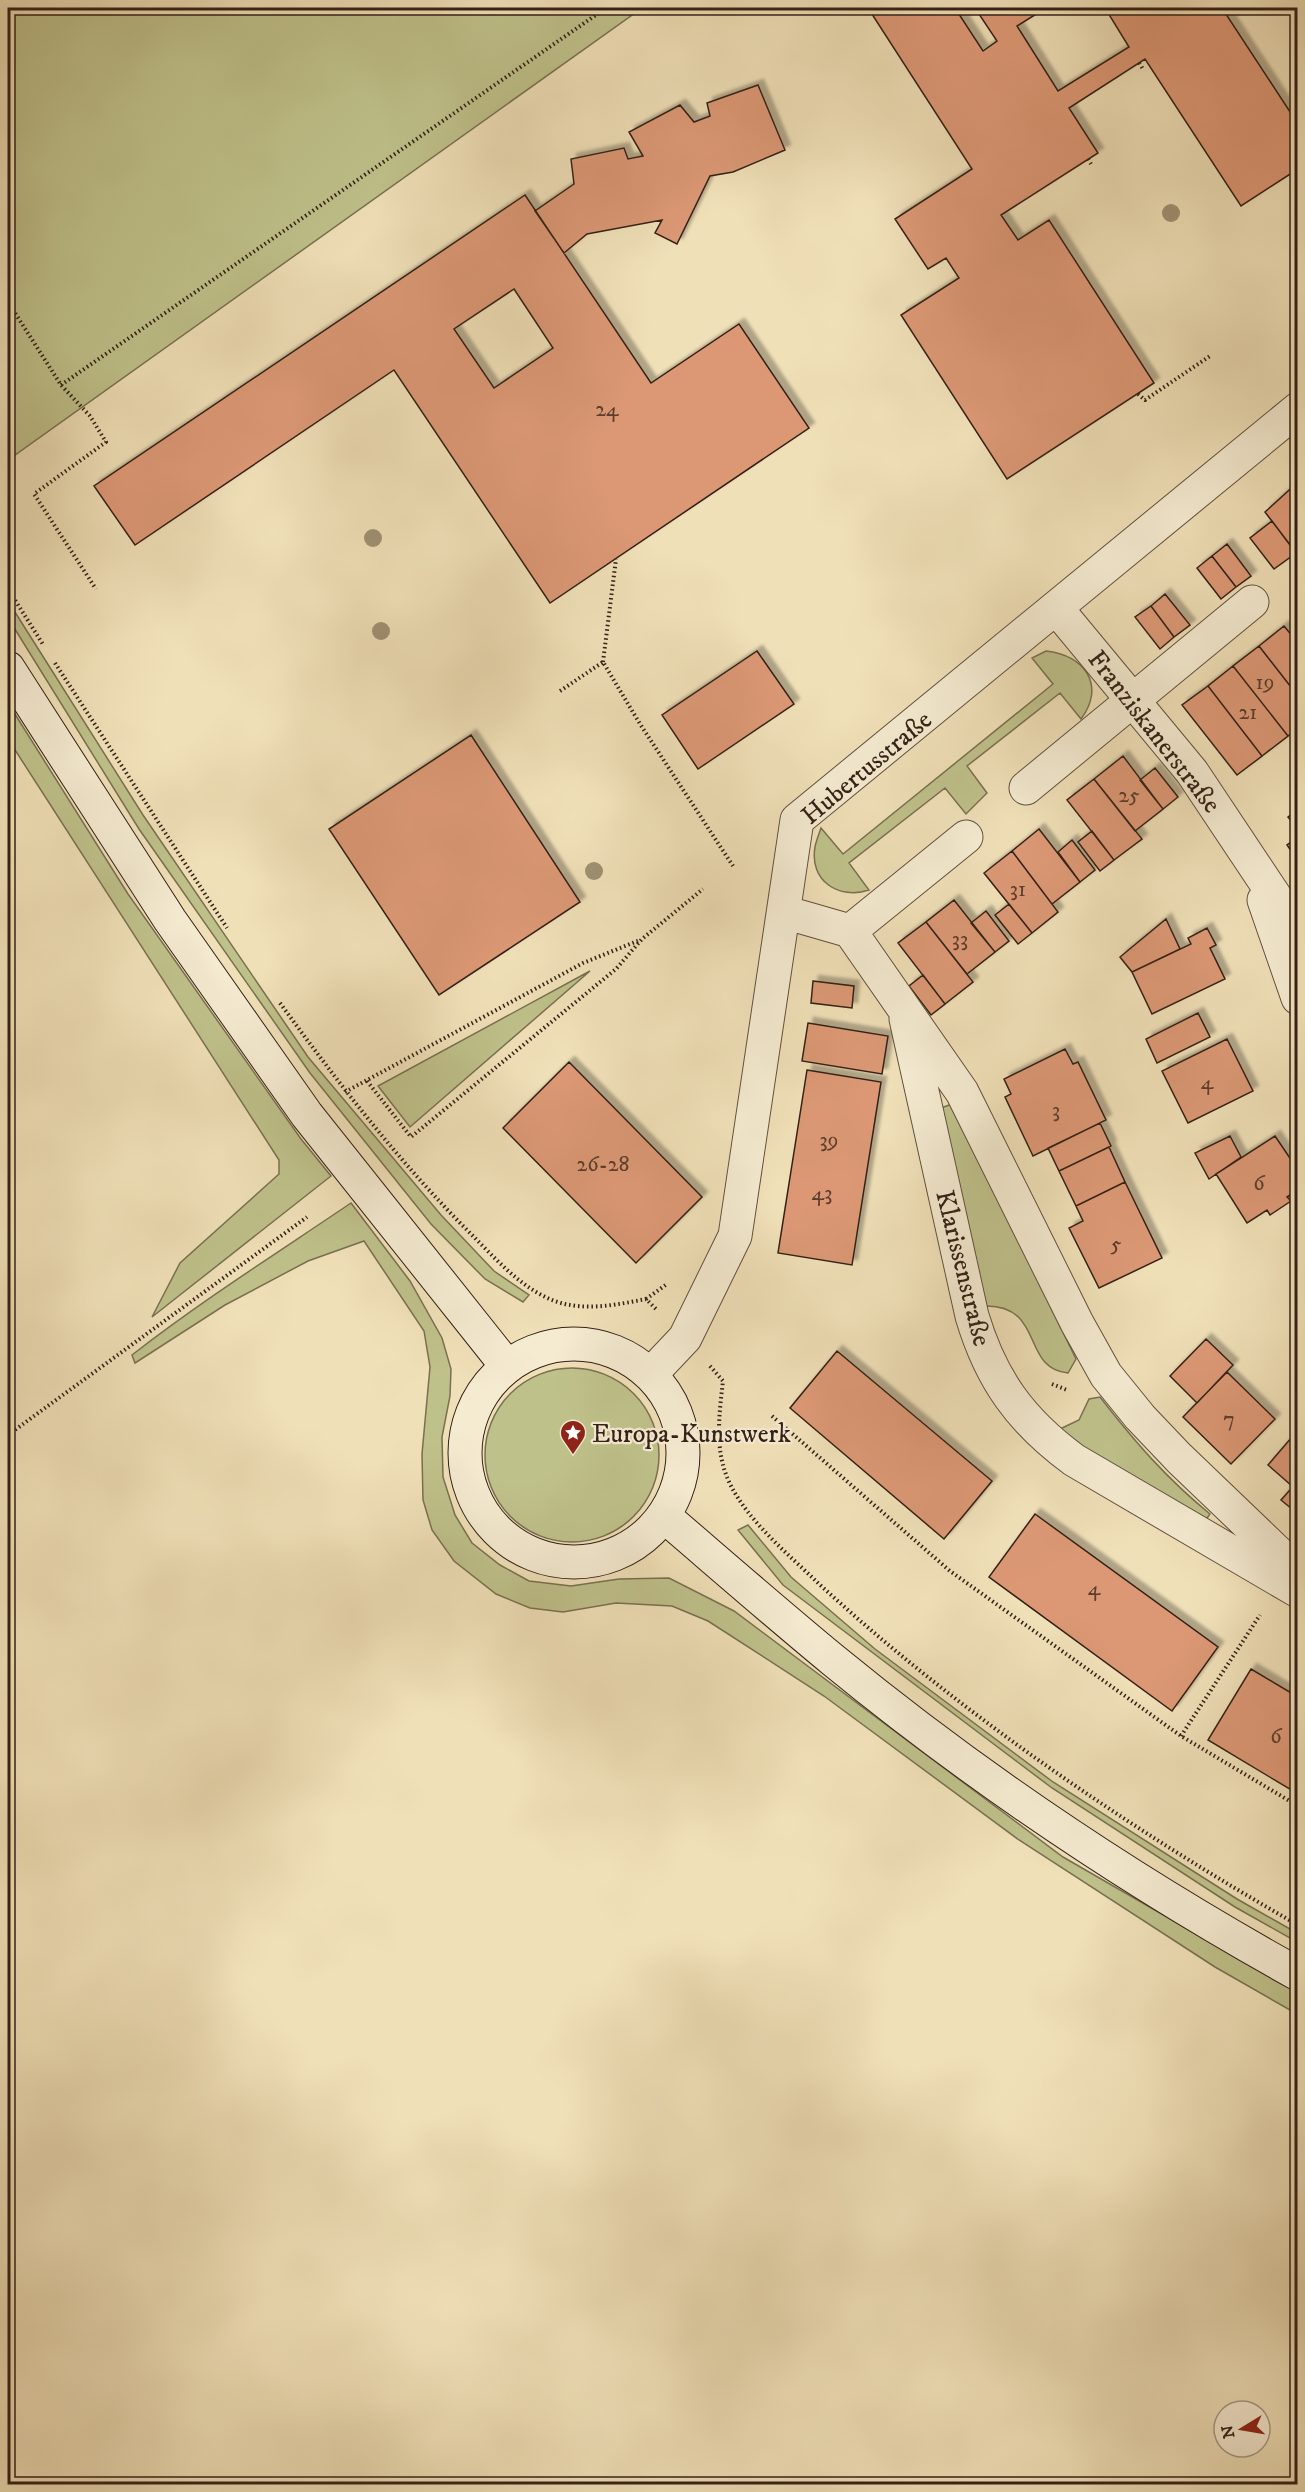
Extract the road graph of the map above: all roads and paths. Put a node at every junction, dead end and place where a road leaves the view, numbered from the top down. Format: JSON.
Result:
{"nodes":[{"id":1,"x":606,"y":8,"type":"edge"},
{"id":2,"x":1139,"y":63,"type":"dead end"},
{"id":3,"x":1143,"y":69,"type":"dead end"},
{"id":4,"x":1088,"y":159,"type":"dead end"},
{"id":5,"x":1091,"y":164,"type":"dead end"},
{"id":6,"x":8,"y":303,"type":"edge"},
{"id":7,"x":1210,"y":356,"type":"dead end"},
{"id":8,"x":61,"y":385,"type":"junction"},
{"id":9,"x":1138,"y":394,"type":"dead end"},
{"id":10,"x":1298,"y":409,"type":"edge"},
{"id":11,"x":616,"y":559,"type":"dead end"},
{"id":12,"x":8,"y":589,"type":"edge"},
{"id":13,"x":96,"y":589,"type":"dead end"},
{"id":14,"x":1252,"y":602,"type":"dead end"},
{"id":15,"x":1057,"y":609,"type":"junction"},
{"id":16,"x":48,"y":652,"type":"dead end"},
{"id":17,"x":54,"y":661,"type":"dead end"},
{"id":18,"x":603,"y":662,"type":"junction"},
{"id":19,"x":8,"y":668,"type":"edge"},
{"id":20,"x":560,"y":691,"type":"dead end"},
{"id":21,"x":1133,"y":699,"type":"junction"},
{"id":22,"x":1026,"y":788,"type":"dead end"},
{"id":23,"x":966,"y":837,"type":"dead end"},
{"id":24,"x":1249,"y":856,"type":"junction"},
{"id":25,"x":733,"y":866,"type":"dead end"},
{"id":26,"x":702,"y":889,"type":"dead end"},
{"id":27,"x":784,"y":912,"type":"junction"},
{"id":28,"x":850,"y":931,"type":"junction"},
{"id":29,"x":1298,"y":931,"type":"edge"},
{"id":30,"x":231,"y":934,"type":"dead end"},
{"id":31,"x":642,"y":939,"type":"junction"},
{"id":32,"x":1298,"y":998,"type":"edge"},
{"id":33,"x":278,"y":1000,"type":"dead end"},
{"id":34,"x":903,"y":1003,"type":"junction"},
{"id":35,"x":367,"y":1081,"type":"junction"},
{"id":36,"x":345,"y":1092,"type":"junction"},
{"id":37,"x":307,"y":1217,"type":"dead end"},
{"id":38,"x":685,"y":1338,"type":"junction"},
{"id":39,"x":507,"y":1365,"type":"junction"},
{"id":40,"x":1104,"y":1371,"type":"junction"},
{"id":41,"x":651,"y":1374,"type":"junction"},
{"id":42,"x":772,"y":1416,"type":"dead end"},
{"id":43,"x":1030,"y":1423,"type":"junction"},
{"id":44,"x":8,"y":1435,"type":"edge"},
{"id":45,"x":664,"y":1516,"type":"junction"},
{"id":46,"x":1292,"y":1582,"type":"edge"},
{"id":47,"x":1181,"y":1736,"type":"junction"},
{"id":48,"x":1298,"y":1806,"type":"edge"},
{"id":49,"x":1298,"y":1925,"type":"edge"},
{"id":50,"x":1298,"y":1974,"type":"edge"},
{"id":51,"x":1298,"y":2480,"type":"edge"},
{"id":52,"x":1291,"y":2484,"type":"edge"}],
"edges":[{"from":1,"to":8,"type":"path"},
{"from":2,"to":3,"type":"path"},
{"from":4,"to":5,"type":"path"},
{"from":6,"to":8,"type":"path"},
{"from":7,"to":9,"type":"path"},
{"from":8,"to":13,"type":"path"},
{"from":10,"to":15,"type":"street","name":"Hubertusstraße"},
{"from":11,"to":18,"type":"path"},
{"from":12,"to":16,"type":"path"},
{"from":14,"to":21,"type":"street"},
{"from":15,"to":21,"type":"street","name":"Franziskanerstraße"},
{"from":15,"to":27,"type":"street","name":"Hubertusstraße"},
{"from":17,"to":30,"type":"path"},
{"from":18,"to":20,"type":"path"},
{"from":18,"to":25,"type":"path"},
{"from":19,"to":39,"type":"street"},
{"from":21,"to":22,"type":"street"},
{"from":21,"to":24,"type":"street","name":"Franziskanerstraße"},
{"from":23,"to":28,"type":"street"},
{"from":24,"to":29,"type":"street","name":"Franziskanerstraße"},
{"from":24,"to":32,"type":"street","name":"Franziskanerstraße"},
{"from":26,"to":31,"type":"path"},
{"from":27,"to":28,"type":"street"},
{"from":27,"to":38,"type":"street","name":"Hubertusstraße"},
{"from":28,"to":34,"type":"street","name":"Klarissenstraße"},
{"from":31,"to":35,"type":"path"},
{"from":31,"to":35,"type":"path"},
{"from":33,"to":36,"type":"path"},
{"from":34,"to":40,"type":"street","name":"Klarissenstraße"},
{"from":34,"to":43,"type":"street","name":"Klarissenstraße"},
{"from":35,"to":36,"type":"path"},
{"from":36,"to":38,"type":"path"},
{"from":37,"to":44,"type":"path"},
{"from":38,"to":41,"type":"street","name":"Hubertusstraße"},
{"from":38,"to":49,"type":"path"},
{"from":39,"to":41,"type":"street"},
{"from":39,"to":45,"type":"street"},
{"from":40,"to":43,"type":"path"},
{"from":40,"to":46,"type":"street","name":"Klarissenstraße"},
{"from":41,"to":45,"type":"street"},
{"from":42,"to":47,"type":"path"},
{"from":43,"to":46,"type":"street","name":"Klarissenstraße"},
{"from":45,"to":50,"type":"street"},
{"from":46,"to":47,"type":"path"},
{"from":47,"to":48,"type":"path"},
{"from":51,"to":52,"type":"path"}]}
